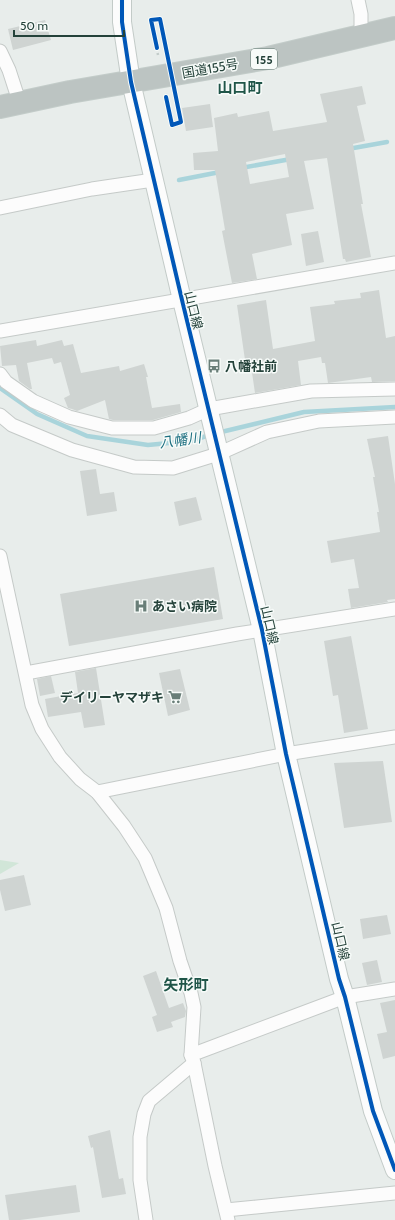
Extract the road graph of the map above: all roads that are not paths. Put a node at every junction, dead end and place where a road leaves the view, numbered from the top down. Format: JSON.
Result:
{"nodes":[{"id":1,"x":122,"y":0,"type":"edge"},
{"id":2,"x":358,"y":0,"type":"edge"},
{"id":3,"x":395,"y":28,"type":"edge"},
{"id":4,"x":361,"y":37,"type":"junction"},
{"id":5,"x":0,"y":51,"type":"edge"},
{"id":6,"x":131,"y":82,"type":"junction"},
{"id":7,"x":10,"y":106,"type":"edge"},
{"id":8,"x":153,"y":180,"type":"junction"},
{"id":9,"x":0,"y":208,"type":"edge"},
{"id":10,"x":395,"y":263,"type":"edge"},
{"id":11,"x":182,"y":300,"type":"junction"},
{"id":12,"x":0,"y":331,"type":"edge"},
{"id":13,"x":0,"y":374,"type":"edge"},
{"id":14,"x":395,"y":389,"type":"edge"},
{"id":15,"x":0,"y":415,"type":"edge"},
{"id":16,"x":210,"y":415,"type":"junction"},
{"id":17,"x":395,"y":417,"type":"edge"},
{"id":18,"x":218,"y":451,"type":"junction"},
{"id":19,"x":0,"y":556,"type":"edge"},
{"id":20,"x":395,"y":609,"type":"edge"},
{"id":21,"x":262,"y":630,"type":"junction"},
{"id":22,"x":26,"y":673,"type":"junction"},
{"id":23,"x":395,"y":737,"type":"edge"},
{"id":24,"x":286,"y":754,"type":"junction"},
{"id":25,"x":97,"y":792,"type":"junction"},
{"id":26,"x":395,"y":989,"type":"edge"},
{"id":27,"x":345,"y":997,"type":"junction"},
{"id":28,"x":192,"y":1059,"type":"junction"},
{"id":29,"x":395,"y":1170,"type":"edge"},
{"id":30,"x":395,"y":1193,"type":"edge"},
{"id":31,"x":227,"y":1215,"type":"edge"},
{"id":32,"x":146,"y":1220,"type":"edge"}],
"edges":[{"from":1,"to":6,"type":"street","name":"山口線"},
{"from":2,"to":4,"type":"street"},
{"from":3,"to":4,"type":"highway","name":"国道155号","number":"155"},
{"from":4,"to":6,"type":"highway","name":"国道155号","number":"155"},
{"from":5,"to":7,"type":"street"},
{"from":6,"to":7,"type":"highway","name":"国道155号","number":"155"},
{"from":6,"to":8,"type":"street","name":"山口線"},
{"from":8,"to":9,"type":"street"},
{"from":8,"to":11,"type":"street","name":"山口線"},
{"from":10,"to":11,"type":"street"},
{"from":11,"to":12,"type":"street"},
{"from":11,"to":16,"type":"street","name":"山口線"},
{"from":13,"to":16,"type":"street"},
{"from":14,"to":16,"type":"street"},
{"from":15,"to":18,"type":"street"},
{"from":16,"to":18,"type":"street","name":"山口線"},
{"from":17,"to":18,"type":"street"},
{"from":18,"to":21,"type":"street","name":"山口線"},
{"from":19,"to":22,"type":"street"},
{"from":20,"to":21,"type":"street"},
{"from":21,"to":22,"type":"street"},
{"from":21,"to":24,"type":"street","name":"山口線"},
{"from":22,"to":25,"type":"street"},
{"from":23,"to":24,"type":"street"},
{"from":24,"to":25,"type":"street"},
{"from":24,"to":27,"type":"street","name":"山口線"},
{"from":25,"to":28,"type":"street"},
{"from":26,"to":27,"type":"street"},
{"from":27,"to":28,"type":"street"},
{"from":27,"to":29,"type":"street","name":"山口線"},
{"from":28,"to":31,"type":"street"},
{"from":28,"to":32,"type":"street"},
{"from":30,"to":31,"type":"street"}]}
